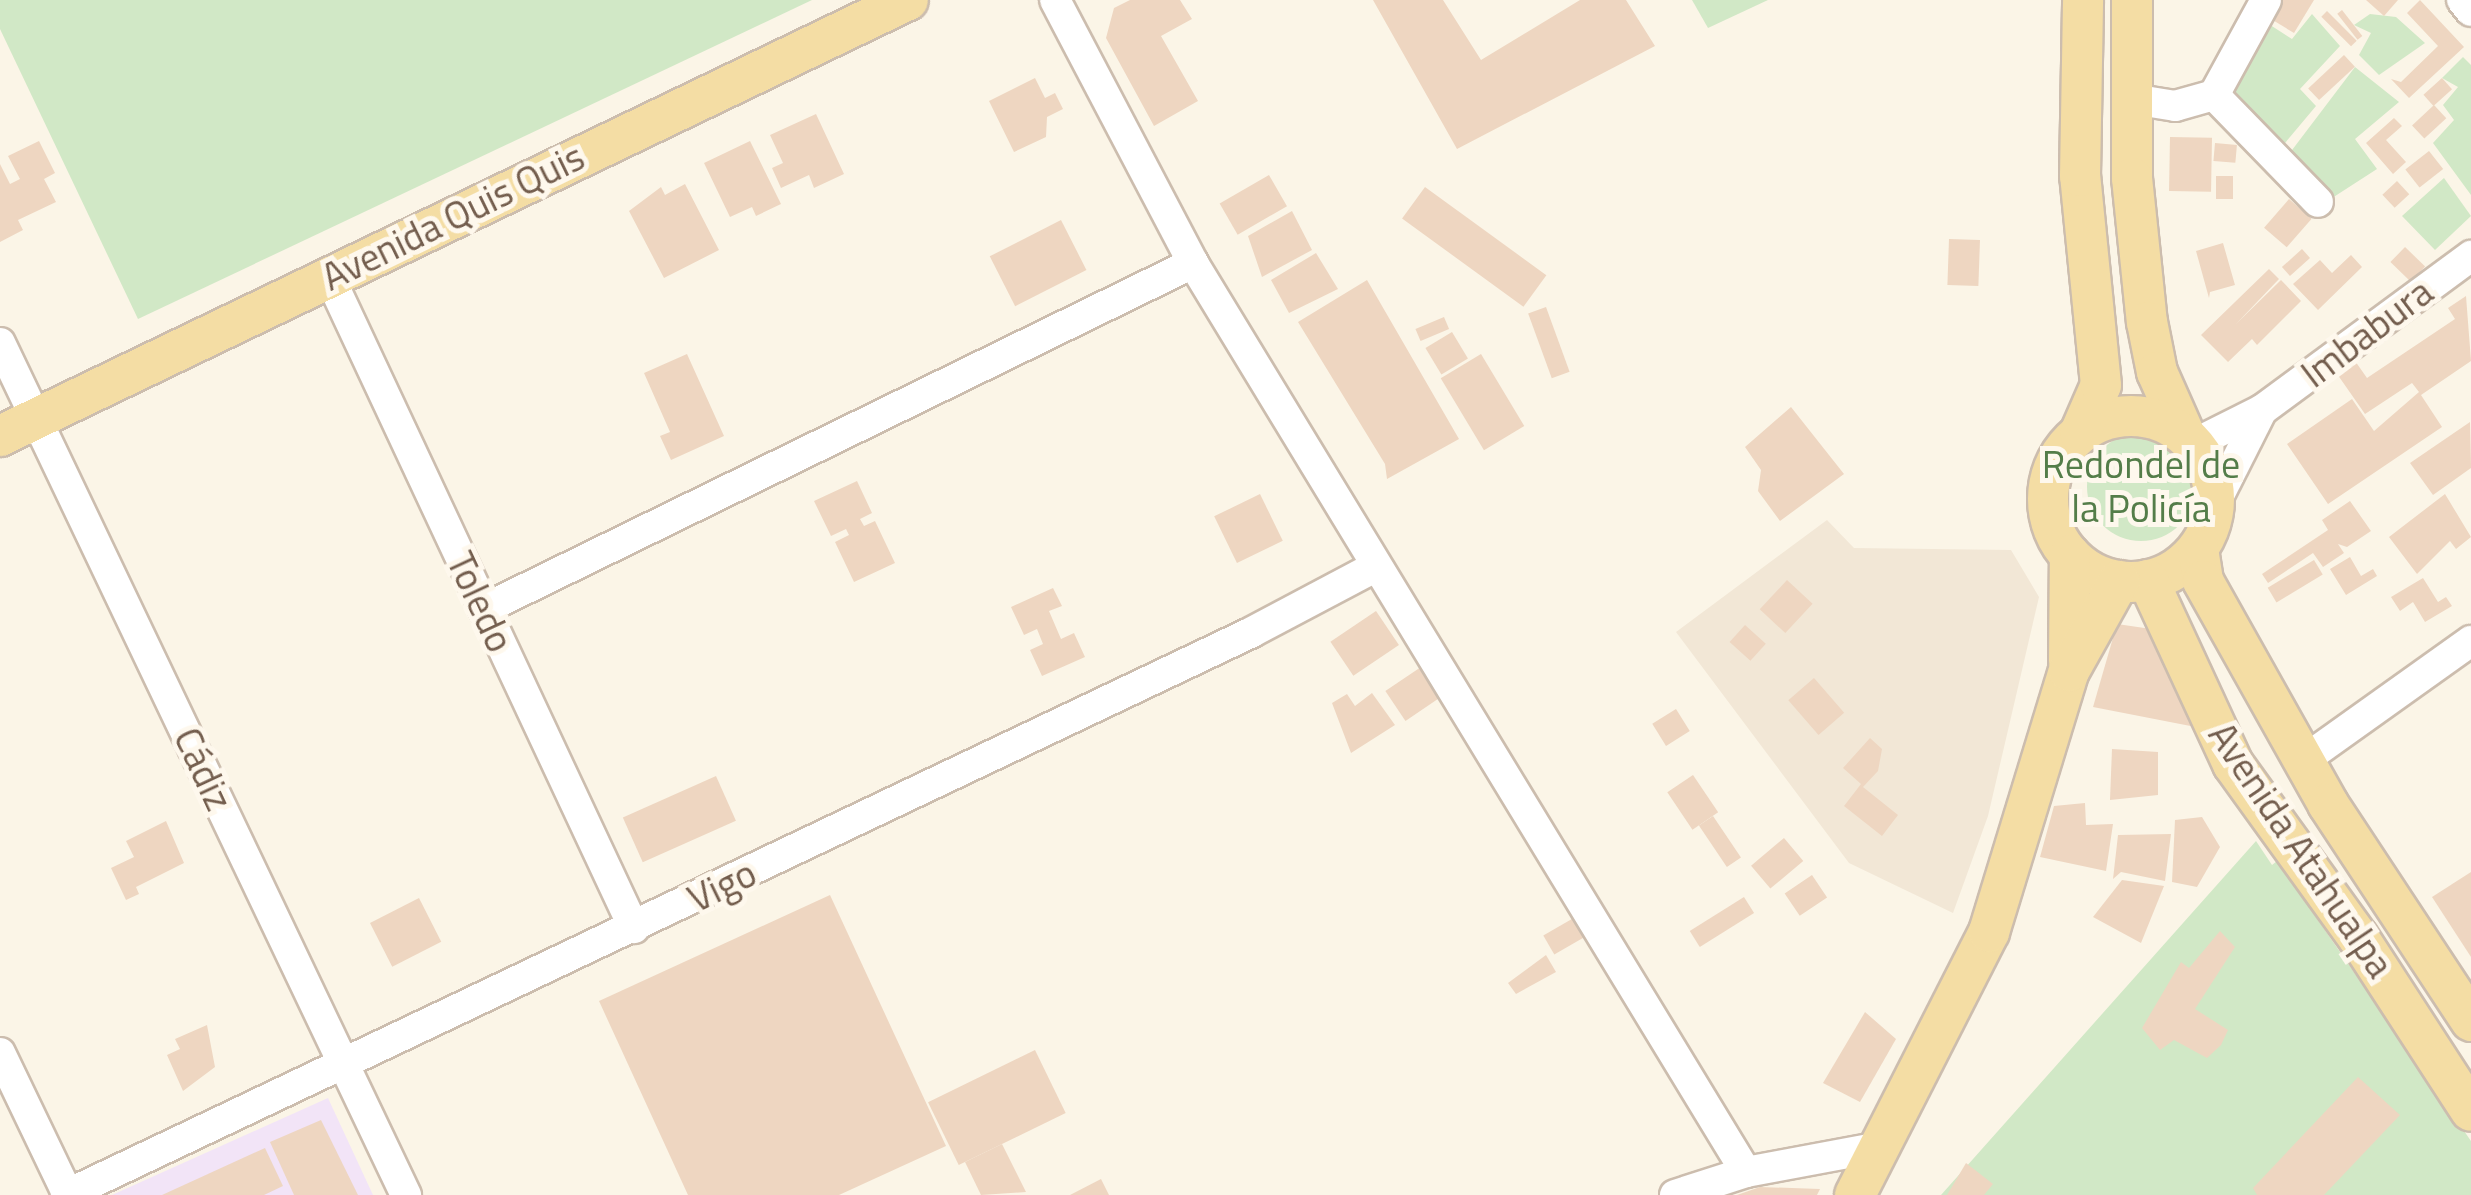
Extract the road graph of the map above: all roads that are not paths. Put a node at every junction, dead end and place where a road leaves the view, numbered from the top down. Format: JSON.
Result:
{"nodes":[{"id":1,"x":908,"y":0,"type":"edge"},
{"id":2,"x":1056,"y":0,"type":"edge"},
{"id":3,"x":2082,"y":0,"type":"edge"},
{"id":4,"x":2132,"y":0,"type":"edge"},
{"id":5,"x":2266,"y":0,"type":"edge"},
{"id":6,"x":2462,"y":0,"type":"edge"},
{"id":7,"x":2471,"y":11,"type":"edge"},
{"id":8,"x":2214,"y":94,"type":"junction"},
{"id":9,"x":2132,"y":100,"type":"junction"},
{"id":10,"x":2318,"y":202,"type":"dead end"},
{"id":11,"x":2471,"y":256,"type":"edge"},
{"id":12,"x":1193,"y":263,"type":"junction"},
{"id":13,"x":329,"y":276,"type":"junction"},
{"id":14,"x":0,"y":343,"type":"edge"},
{"id":15,"x":2262,"y":410,"type":"junction"},
{"id":16,"x":38,"y":418,"type":"junction"},
{"id":17,"x":2080,"y":433,"type":"junction"},
{"id":18,"x":0,"y":436,"type":"edge"},
{"id":19,"x":2189,"y":439,"type":"junction"},
{"id":20,"x":2215,"y":504,"type":"junction"},
{"id":21,"x":2198,"y":548,"type":"junction"},
{"id":22,"x":2070,"y":555,"type":"junction"},
{"id":23,"x":1373,"y":568,"type":"junction"},
{"id":24,"x":2134,"y":581,"type":"junction"},
{"id":25,"x":484,"y":609,"type":"junction"},
{"id":26,"x":2471,"y":641,"type":"edge"},
{"id":27,"x":2068,"y":670,"type":"junction"},
{"id":28,"x":2304,"y":760,"type":"junction"},
{"id":29,"x":634,"y":928,"type":"junction"},
{"id":30,"x":2471,"y":1020,"type":"edge"},
{"id":31,"x":0,"y":1053,"type":"edge"},
{"id":32,"x":343,"y":1065,"type":"junction"},
{"id":33,"x":2471,"y":1111,"type":"edge"},
{"id":34,"x":1880,"y":1147,"type":"junction"},
{"id":35,"x":1746,"y":1172,"type":"junction"},
{"id":36,"x":1863,"y":1191,"type":"edge"},
{"id":37,"x":67,"y":1195,"type":"edge"},
{"id":38,"x":406,"y":1195,"type":"edge"},
{"id":39,"x":1675,"y":1195,"type":"edge"}],
"edges":[{"from":1,"to":13,"type":"main road","name":"Avenida Quis Quis"},
{"from":2,"to":12,"type":"street"},
{"from":3,"to":17,"type":"main road"},
{"from":4,"to":9,"type":"main road"},
{"from":5,"to":8,"type":"street"},
{"from":6,"to":7,"type":"street"},
{"from":8,"to":9,"type":"street"},
{"from":8,"to":10,"type":"street"},
{"from":9,"to":19,"type":"main road"},
{"from":11,"to":15,"type":"street","name":"Imbabura"},
{"from":12,"to":23,"type":"street"},
{"from":12,"to":25,"type":"street"},
{"from":13,"to":16,"type":"main road","name":"Avenida Quis Quis"},
{"from":13,"to":25,"type":"street","name":"Toledo"},
{"from":14,"to":16,"type":"street","name":"Cádiz"},
{"from":15,"to":19,"type":"street","name":"Imbabura"},
{"from":15,"to":20,"type":"street","name":"Imbabura"},
{"from":16,"to":18,"type":"main road","name":"Avenida Quis Quis"},
{"from":16,"to":32,"type":"street","name":"Cádiz"},
{"from":17,"to":19,"type":"main road"},
{"from":17,"to":22,"type":"main road"},
{"from":19,"to":20,"type":"main road"},
{"from":20,"to":21,"type":"main road"},
{"from":21,"to":24,"type":"main road"},
{"from":21,"to":28,"type":"main road","name":"Avenida Atahualpa"},
{"from":22,"to":24,"type":"main road"},
{"from":22,"to":27,"type":"main road"},
{"from":23,"to":29,"type":"street","name":"Vigo"},
{"from":23,"to":35,"type":"street"},
{"from":24,"to":27,"type":"main road"},
{"from":24,"to":33,"type":"main road","name":"Avenida Atahualpa"},
{"from":25,"to":29,"type":"street","name":"Toledo"},
{"from":26,"to":28,"type":"street"},
{"from":27,"to":34,"type":"main road"},
{"from":28,"to":30,"type":"main road","name":"Avenida Atahualpa"},
{"from":29,"to":32,"type":"street","name":"Vigo"},
{"from":31,"to":37,"type":"street"},
{"from":32,"to":37,"type":"street","name":"Vigo"},
{"from":32,"to":38,"type":"street","name":"Cádiz"},
{"from":34,"to":35,"type":"street"},
{"from":34,"to":36,"type":"main road"},
{"from":35,"to":39,"type":"street"}]}
